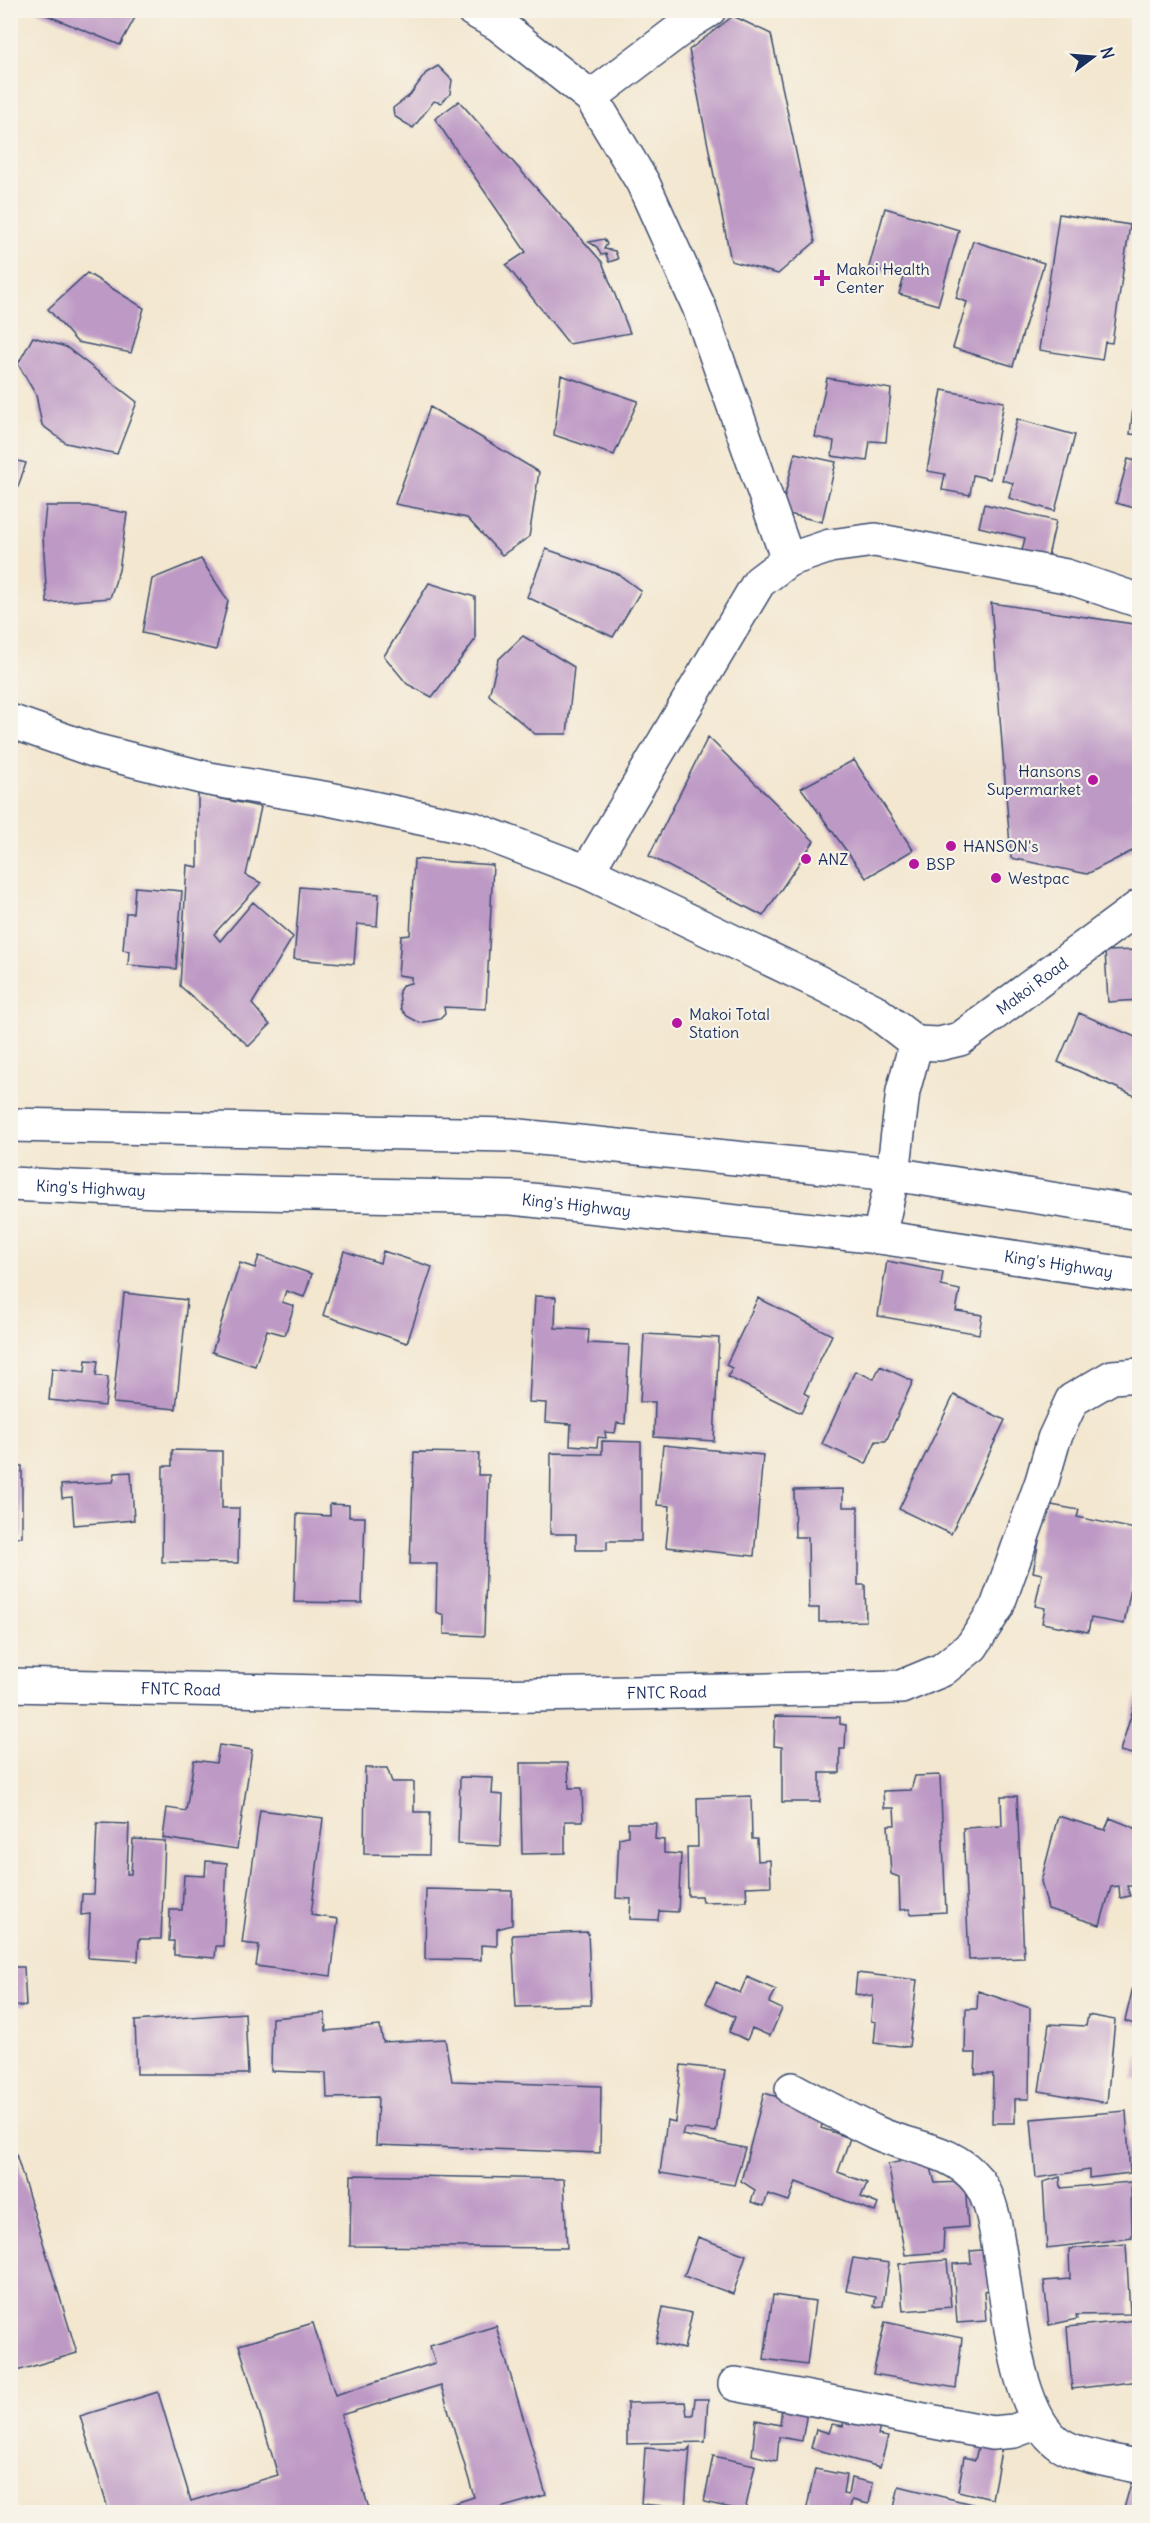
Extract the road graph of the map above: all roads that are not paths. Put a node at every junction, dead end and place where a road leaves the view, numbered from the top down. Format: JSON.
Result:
{"nodes":[{"id":1,"x":473,"y":10,"type":"edge"},
{"id":2,"x":709,"y":10,"type":"edge"},
{"id":3,"x":591,"y":97,"type":"junction"},
{"id":4,"x":789,"y":560,"type":"junction"},
{"id":5,"x":1140,"y":601,"type":"edge"},
{"id":6,"x":10,"y":721,"type":"edge"},
{"id":7,"x":587,"y":872,"type":"junction"},
{"id":8,"x":1140,"y":906,"type":"edge"},
{"id":9,"x":916,"y":1043,"type":"junction"},
{"id":10,"x":10,"y":1125,"type":"edge"},
{"id":11,"x":893,"y":1174,"type":"junction"},
{"id":12,"x":10,"y":1184,"type":"edge"},
{"id":13,"x":1140,"y":1213,"type":"edge"},
{"id":14,"x":879,"y":1237,"type":"junction"},
{"id":15,"x":1140,"y":1276,"type":"edge"},
{"id":16,"x":1140,"y":1375,"type":"edge"},
{"id":17,"x":10,"y":1685,"type":"edge"},
{"id":18,"x":792,"y":2089,"type":"dead end"},
{"id":19,"x":735,"y":2384,"type":"dead end"},
{"id":20,"x":1038,"y":2422,"type":"junction"},
{"id":21,"x":1140,"y":2467,"type":"edge"}],
"edges":[{"from":1,"to":3,"type":"main road"},
{"from":2,"to":3,"type":"main road"},
{"from":3,"to":4,"type":"main road"},
{"from":4,"to":5,"type":"main road"},
{"from":4,"to":7,"type":"main road"},
{"from":6,"to":7,"type":"main road"},
{"from":7,"to":9,"type":"main road"},
{"from":8,"to":9,"type":"main road","name":"Makoi Road"},
{"from":9,"to":11,"type":"main road"},
{"from":10,"to":11,"type":"main road"},
{"from":11,"to":13,"type":"main road"},
{"from":11,"to":14,"type":"main road"},
{"from":12,"to":14,"type":"main road","name":"King's Highway"},
{"from":14,"to":15,"type":"main road","name":"King's Highway"},
{"from":16,"to":17,"type":"main road","name":"FNTC Road"},
{"from":18,"to":20,"type":"main road"},
{"from":19,"to":20,"type":"main road"},
{"from":20,"to":21,"type":"main road"}]}
